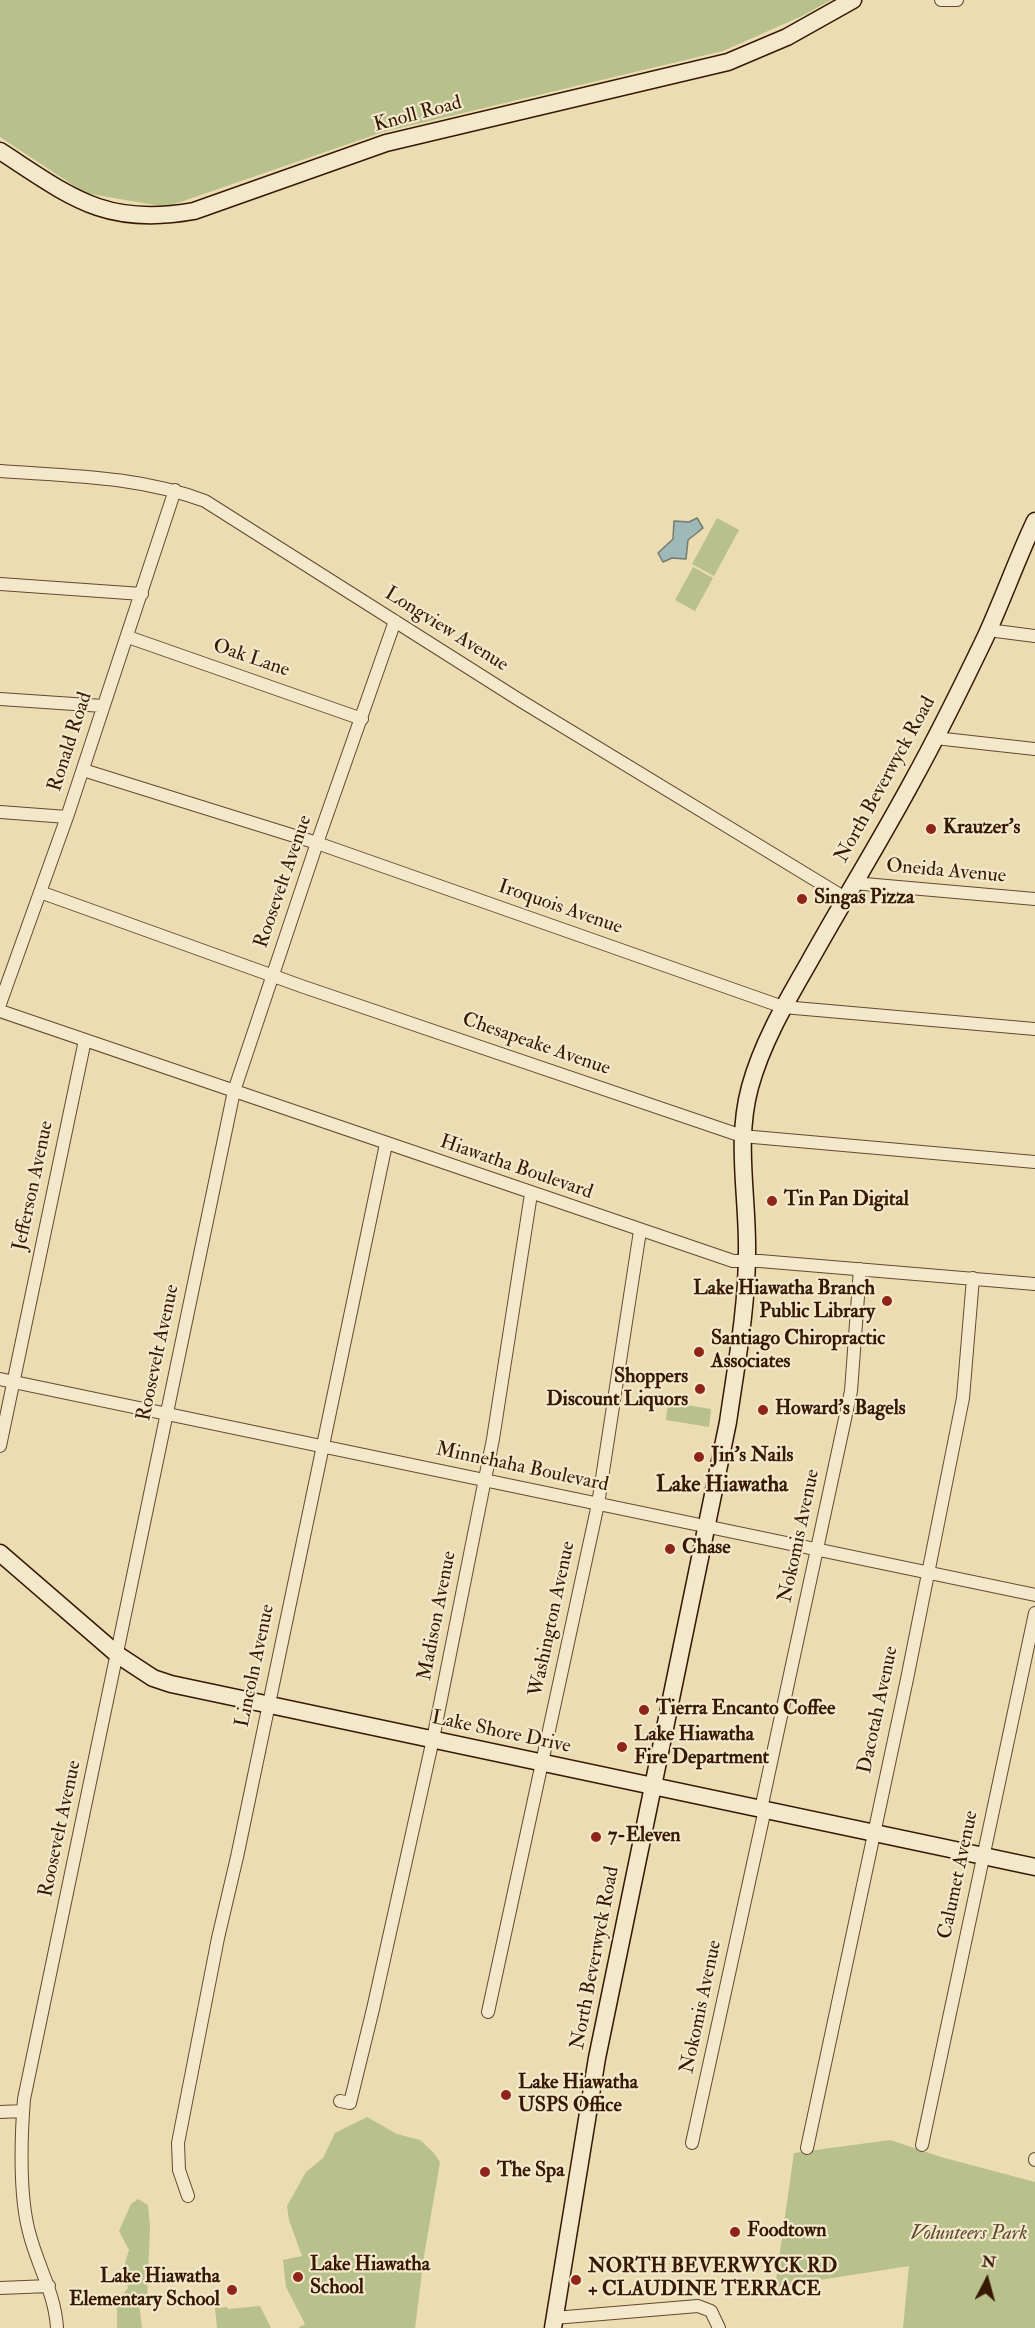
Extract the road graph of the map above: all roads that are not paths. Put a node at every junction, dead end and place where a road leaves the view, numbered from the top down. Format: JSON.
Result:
{"nodes":[{"id":1,"x":853,"y":0,"type":"edge"},
{"id":2,"x":941,"y":0,"type":"edge"},
{"id":3,"x":957,"y":0,"type":"edge"},
{"id":4,"x":0,"y":151,"type":"edge"},
{"id":5,"x":0,"y":471,"type":"edge"},
{"id":6,"x":175,"y":490,"type":"junction"},
{"id":7,"x":1035,"y":521,"type":"edge"},
{"id":8,"x":0,"y":584,"type":"edge"},
{"id":9,"x":142,"y":594,"type":"junction"},
{"id":10,"x":395,"y":621,"type":"junction"},
{"id":11,"x":988,"y":630,"type":"junction"},
{"id":12,"x":1035,"y":636,"type":"edge"},
{"id":13,"x":128,"y":637,"type":"junction"},
{"id":14,"x":0,"y":699,"type":"edge"},
{"id":15,"x":103,"y":706,"type":"junction"},
{"id":16,"x":362,"y":718,"type":"junction"},
{"id":17,"x":935,"y":738,"type":"junction"},
{"id":18,"x":1035,"y":749,"type":"edge"},
{"id":19,"x":83,"y":770,"type":"junction"},
{"id":20,"x":0,"y":812,"type":"edge"},
{"id":21,"x":67,"y":817,"type":"junction"},
{"id":22,"x":317,"y":843,"type":"junction"},
{"id":23,"x":854,"y":883,"type":"junction"},
{"id":24,"x":40,"y":892,"type":"junction"},
{"id":25,"x":845,"y":898,"type":"junction"},
{"id":26,"x":1035,"y":899,"type":"edge"},
{"id":27,"x":274,"y":976,"type":"junction"},
{"id":28,"x":0,"y":1004,"type":"edge"},
{"id":29,"x":783,"y":1007,"type":"junction"},
{"id":30,"x":0,"y":1011,"type":"edge"},
{"id":31,"x":1035,"y":1029,"type":"edge"},
{"id":32,"x":85,"y":1040,"type":"junction"},
{"id":33,"x":234,"y":1091,"type":"junction"},
{"id":34,"x":742,"y":1136,"type":"junction"},
{"id":35,"x":386,"y":1143,"type":"junction"},
{"id":36,"x":1035,"y":1162,"type":"edge"},
{"id":37,"x":531,"y":1194,"type":"junction"},
{"id":38,"x":640,"y":1231,"type":"junction"},
{"id":39,"x":747,"y":1261,"type":"junction"},
{"id":40,"x":860,"y":1269,"type":"junction"},
{"id":41,"x":973,"y":1278,"type":"junction"},
{"id":42,"x":1035,"y":1284,"type":"edge"},
{"id":43,"x":0,"y":1379,"type":"edge"},
{"id":44,"x":13,"y":1382,"type":"junction"},
{"id":45,"x":166,"y":1414,"type":"junction"},
{"id":46,"x":0,"y":1446,"type":"edge"},
{"id":47,"x":322,"y":1446,"type":"junction"},
{"id":48,"x":485,"y":1480,"type":"junction"},
{"id":49,"x":598,"y":1504,"type":"junction"},
{"id":50,"x":707,"y":1526,"type":"junction"},
{"id":51,"x":818,"y":1550,"type":"junction"},
{"id":52,"x":0,"y":1553,"type":"edge"},
{"id":53,"x":928,"y":1573,"type":"junction"},
{"id":54,"x":1035,"y":1595,"type":"edge"},
{"id":55,"x":1035,"y":1613,"type":"edge"},
{"id":56,"x":118,"y":1655,"type":"junction"},
{"id":57,"x":268,"y":1706,"type":"junction"},
{"id":58,"x":433,"y":1739,"type":"junction"},
{"id":59,"x":543,"y":1763,"type":"junction"},
{"id":60,"x":653,"y":1786,"type":"junction"},
{"id":61,"x":763,"y":1809,"type":"junction"},
{"id":62,"x":874,"y":1832,"type":"junction"},
{"id":63,"x":983,"y":1856,"type":"junction"},
{"id":64,"x":1035,"y":1867,"type":"edge"},
{"id":65,"x":488,"y":2012,"type":"dead end"},
{"id":66,"x":340,"y":2101,"type":"dead end"},
{"id":67,"x":23,"y":2111,"type":"junction"},
{"id":68,"x":0,"y":2112,"type":"edge"},
{"id":69,"x":692,"y":2143,"type":"dead end"},
{"id":70,"x":922,"y":2145,"type":"dead end"},
{"id":71,"x":807,"y":2148,"type":"dead end"},
{"id":72,"x":188,"y":2196,"type":"dead end"},
{"id":73,"x":49,"y":2286,"type":"junction"},
{"id":74,"x":0,"y":2288,"type":"edge"},
{"id":75,"x":554,"y":2323,"type":"edge"},
{"id":76,"x":57,"y":2328,"type":"edge"},
{"id":77,"x":719,"y":2328,"type":"edge"}],
"edges":[{"from":1,"to":4,"type":"street","name":"Knoll Road"},
{"from":2,"to":3,"type":"street"},
{"from":5,"to":6,"type":"street","name":"Longview Avenue"},
{"from":6,"to":9,"type":"street","name":"Ronald Road"},
{"from":6,"to":10,"type":"street","name":"Longview Avenue"},
{"from":7,"to":11,"type":"street","name":"North Beverwyck Road"},
{"from":8,"to":9,"type":"street"},
{"from":9,"to":13,"type":"street","name":"Ronald Road"},
{"from":10,"to":16,"type":"street","name":"Roosevelt Avenue"},
{"from":10,"to":25,"type":"street","name":"Longview Avenue"},
{"from":11,"to":12,"type":"street"},
{"from":11,"to":17,"type":"street","name":"North Beverwyck Road"},
{"from":13,"to":15,"type":"street","name":"Ronald Road"},
{"from":13,"to":16,"type":"street","name":"Oak Lane"},
{"from":14,"to":15,"type":"street"},
{"from":15,"to":19,"type":"street","name":"Ronald Road"},
{"from":16,"to":22,"type":"street","name":"Roosevelt Avenue"},
{"from":17,"to":18,"type":"street"},
{"from":17,"to":23,"type":"street","name":"North Beverwyck Road"},
{"from":19,"to":21,"type":"street","name":"Ronald Road"},
{"from":19,"to":22,"type":"street","name":"Iroquois Avenue"},
{"from":20,"to":21,"type":"street"},
{"from":21,"to":24,"type":"street","name":"Ronald Road"},
{"from":22,"to":27,"type":"street","name":"Roosevelt Avenue"},
{"from":22,"to":29,"type":"street","name":"Iroquois Avenue"},
{"from":23,"to":25,"type":"street","name":"North Beverwyck Road"},
{"from":23,"to":26,"type":"street","name":"Oneida Avenue"},
{"from":24,"to":27,"type":"street","name":"Chesapeake Avenue"},
{"from":24,"to":28,"type":"street","name":"Ronald Road"},
{"from":25,"to":29,"type":"street","name":"North Beverwyck Road"},
{"from":27,"to":33,"type":"street","name":"Roosevelt Avenue"},
{"from":27,"to":34,"type":"street","name":"Chesapeake Avenue"},
{"from":29,"to":31,"type":"street","name":"Iroquois Avenue"},
{"from":29,"to":34,"type":"street","name":"North Beverwyck Road"},
{"from":30,"to":32,"type":"street","name":"Hiawatha Boulevard"},
{"from":32,"to":33,"type":"street","name":"Hiawatha Boulevard"},
{"from":32,"to":44,"type":"street","name":"Jefferson Avenue"},
{"from":33,"to":35,"type":"street","name":"Hiawatha Boulevard"},
{"from":33,"to":45,"type":"street","name":"Roosevelt Avenue"},
{"from":34,"to":36,"type":"street","name":"Chesapeake Avenue"},
{"from":34,"to":39,"type":"street","name":"North Beverwyck Road"},
{"from":35,"to":37,"type":"street","name":"Hiawatha Boulevard"},
{"from":35,"to":47,"type":"street","name":"Lincoln Avenue"},
{"from":37,"to":38,"type":"street","name":"Hiawatha Boulevard"},
{"from":37,"to":48,"type":"street","name":"Madison Avenue"},
{"from":38,"to":39,"type":"street","name":"Hiawatha Boulevard"},
{"from":38,"to":49,"type":"street","name":"Washington Avenue"},
{"from":39,"to":40,"type":"street","name":"Hiawatha Boulevard"},
{"from":39,"to":50,"type":"street","name":"North Beverwyck Road"},
{"from":40,"to":41,"type":"street","name":"Hiawatha Boulevard"},
{"from":40,"to":51,"type":"street","name":"Nokomis Avenue"},
{"from":41,"to":42,"type":"street","name":"Hiawatha Boulevard"},
{"from":41,"to":53,"type":"street","name":"Dacotah Avenue"},
{"from":43,"to":44,"type":"street","name":"Minnehaha Boulevard"},
{"from":44,"to":45,"type":"street","name":"Minnehaha Boulevard"},
{"from":44,"to":46,"type":"street","name":"Jefferson Avenue"},
{"from":45,"to":47,"type":"street","name":"Minnehaha Boulevard"},
{"from":45,"to":56,"type":"street","name":"Roosevelt Avenue"},
{"from":47,"to":48,"type":"street","name":"Minnehaha Boulevard"},
{"from":47,"to":57,"type":"street","name":"Lincoln Avenue"},
{"from":48,"to":49,"type":"street","name":"Minnehaha Boulevard"},
{"from":48,"to":58,"type":"street","name":"Madison Avenue"},
{"from":49,"to":50,"type":"street","name":"Minnehaha Boulevard"},
{"from":49,"to":59,"type":"street","name":"Washington Avenue"},
{"from":50,"to":51,"type":"street","name":"Minnehaha Boulevard"},
{"from":50,"to":60,"type":"street","name":"North Beverwyck Road"},
{"from":51,"to":53,"type":"street","name":"Minnehaha Boulevard"},
{"from":51,"to":61,"type":"street","name":"Nokomis Avenue"},
{"from":52,"to":56,"type":"street","name":"Lake Shore Drive"},
{"from":53,"to":54,"type":"street","name":"Minnehaha Boulevard"},
{"from":53,"to":62,"type":"street","name":"Dacotah Avenue"},
{"from":55,"to":63,"type":"street","name":"Calumet Avenue"},
{"from":56,"to":57,"type":"street","name":"Lake Shore Drive"},
{"from":56,"to":67,"type":"street","name":"Roosevelt Avenue"},
{"from":57,"to":58,"type":"street","name":"Lake Shore Drive"},
{"from":57,"to":72,"type":"street","name":"Lincoln Avenue"},
{"from":58,"to":59,"type":"street","name":"Lake Shore Drive"},
{"from":58,"to":66,"type":"street","name":"Madison Avenue"},
{"from":59,"to":60,"type":"street","name":"Lake Shore Drive"},
{"from":59,"to":65,"type":"street","name":"Washington Avenue"},
{"from":60,"to":61,"type":"street","name":"Lake Shore Drive"},
{"from":60,"to":75,"type":"street","name":"North Beverwyck Road"},
{"from":61,"to":62,"type":"street","name":"Lake Shore Drive"},
{"from":61,"to":69,"type":"street","name":"Nokomis Avenue"},
{"from":62,"to":63,"type":"street","name":"Lake Shore Drive"},
{"from":62,"to":71,"type":"street","name":"Dacotah Avenue"},
{"from":63,"to":64,"type":"street","name":"Lake Shore Drive"},
{"from":63,"to":70,"type":"street","name":"Calumet Avenue"},
{"from":67,"to":68,"type":"street"},
{"from":67,"to":73,"type":"street","name":"Roosevelt Avenue"},
{"from":73,"to":74,"type":"street"},
{"from":73,"to":76,"type":"street","name":"Roosevelt Avenue"},
{"from":75,"to":77,"type":"street"}]}
